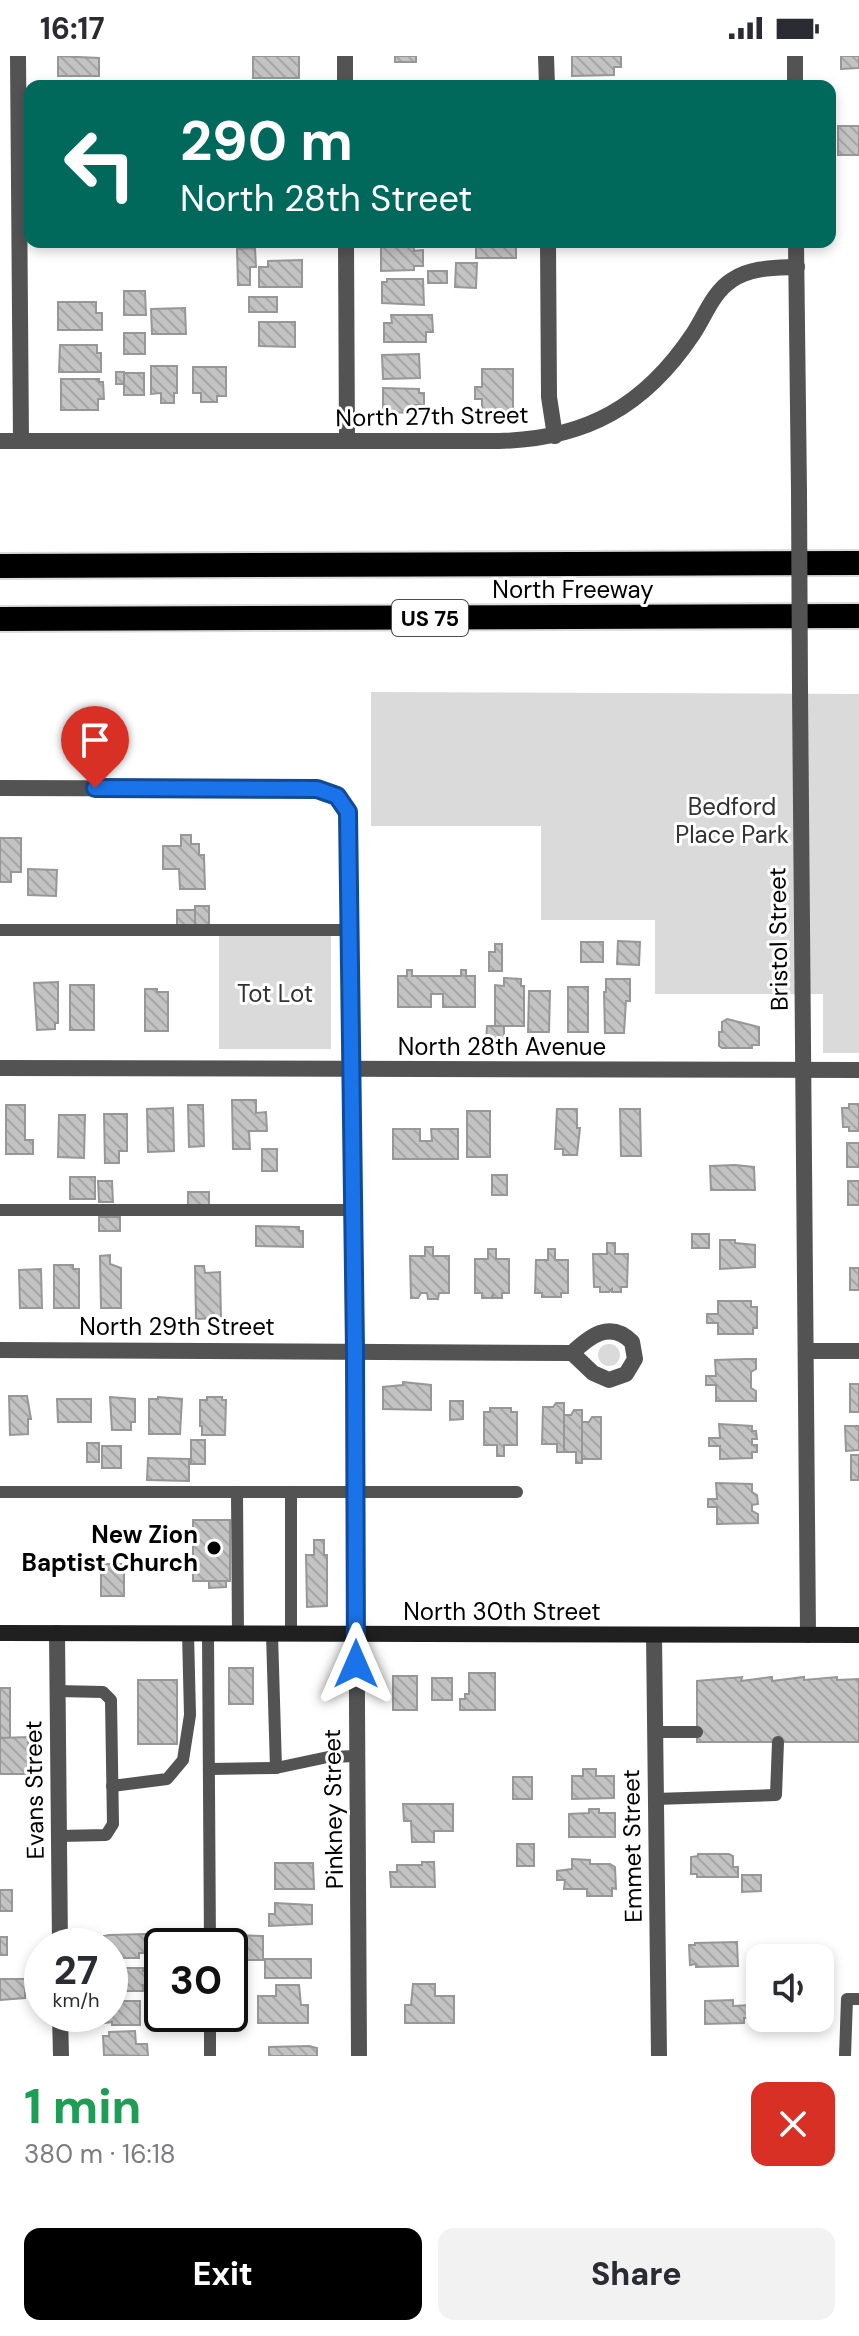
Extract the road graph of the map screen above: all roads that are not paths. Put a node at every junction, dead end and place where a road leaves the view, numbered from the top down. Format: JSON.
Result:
{"nodes":[{"id":1,"x":18,"y":56,"type":"edge"},
{"id":2,"x":345,"y":56,"type":"edge"},
{"id":3,"x":546,"y":56,"type":"edge"},
{"id":4,"x":795,"y":56,"type":"edge"},
{"id":5,"x":345,"y":80,"type":"edge"},
{"id":6,"x":547,"y":80,"type":"edge"},
{"id":7,"x":795,"y":80,"type":"edge"},
{"id":8,"x":346,"y":248,"type":"edge"},
{"id":9,"x":548,"y":248,"type":"edge"},
{"id":10,"x":796,"y":248,"type":"edge"},
{"id":11,"x":797,"y":267,"type":"junction"},
{"id":12,"x":555,"y":436,"type":"junction"},
{"id":13,"x":0,"y":441,"type":"edge"},
{"id":14,"x":21,"y":441,"type":"junction"},
{"id":15,"x":347,"y":441,"type":"junction"},
{"id":16,"x":859,"y":563,"type":"edge"},
{"id":17,"x":0,"y":566,"type":"edge"},
{"id":18,"x":859,"y":616,"type":"edge"},
{"id":19,"x":0,"y":619,"type":"edge"},
{"id":20,"x":0,"y":788,"type":"edge"},
{"id":21,"x":0,"y":930,"type":"edge"},
{"id":22,"x":351,"y":930,"type":"junction"},
{"id":23,"x":0,"y":1068,"type":"edge"},
{"id":24,"x":352,"y":1069,"type":"junction"},
{"id":25,"x":859,"y":1070,"type":"edge"},
{"id":26,"x":803,"y":1071,"type":"junction"},
{"id":27,"x":0,"y":1210,"type":"edge"},
{"id":28,"x":354,"y":1210,"type":"junction"},
{"id":29,"x":0,"y":1350,"type":"edge"},
{"id":30,"x":355,"y":1350,"type":"junction"},
{"id":31,"x":806,"y":1351,"type":"junction"},
{"id":32,"x":859,"y":1351,"type":"edge"},
{"id":33,"x":572,"y":1353,"type":"dead end"},
{"id":34,"x":0,"y":1492,"type":"edge"},
{"id":35,"x":237,"y":1492,"type":"junction"},
{"id":36,"x":517,"y":1492,"type":"dead end"},
{"id":37,"x":291,"y":1493,"type":"junction"},
{"id":38,"x":355,"y":1493,"type":"junction"},
{"id":39,"x":0,"y":1633,"type":"edge"},
{"id":40,"x":57,"y":1633,"type":"junction"},
{"id":41,"x":188,"y":1633,"type":"junction"},
{"id":42,"x":208,"y":1633,"type":"junction"},
{"id":43,"x":238,"y":1634,"type":"junction"},
{"id":44,"x":272,"y":1634,"type":"junction"},
{"id":45,"x":291,"y":1634,"type":"junction"},
{"id":46,"x":356,"y":1634,"type":"junction"},
{"id":47,"x":654,"y":1635,"type":"junction"},
{"id":48,"x":808,"y":1635,"type":"junction"},
{"id":49,"x":859,"y":1635,"type":"edge"},
{"id":50,"x":57,"y":1691,"type":"junction"},
{"id":51,"x":655,"y":1732,"type":"junction"},
{"id":52,"x":697,"y":1732,"type":"dead end"},
{"id":53,"x":778,"y":1742,"type":"dead end"},
{"id":54,"x":357,"y":1756,"type":"junction"},
{"id":55,"x":276,"y":1768,"type":"junction"},
{"id":56,"x":209,"y":1769,"type":"junction"},
{"id":57,"x":112,"y":1786,"type":"junction"},
{"id":58,"x":655,"y":1799,"type":"junction"},
{"id":59,"x":59,"y":1836,"type":"junction"},
{"id":60,"x":60,"y":1928,"type":"edge"},
{"id":61,"x":210,"y":1928,"type":"edge"},
{"id":62,"x":859,"y":1999,"type":"edge"},
{"id":63,"x":60,"y":2032,"type":"edge"},
{"id":64,"x":210,"y":2032,"type":"edge"},
{"id":65,"x":61,"y":2056,"type":"edge"},
{"id":66,"x":210,"y":2056,"type":"edge"},
{"id":67,"x":359,"y":2056,"type":"edge"},
{"id":68,"x":659,"y":2056,"type":"edge"},
{"id":69,"x":845,"y":2056,"type":"edge"}],
"edges":[{"from":1,"to":14,"type":"street"},
{"from":2,"to":5,"type":"street"},
{"from":3,"to":6,"type":"street"},
{"from":4,"to":7,"type":"street"},
{"from":8,"to":15,"type":"street"},
{"from":9,"to":12,"type":"street"},
{"from":10,"to":11,"type":"street","name":"Bristol Street"},
{"from":11,"to":12,"type":"street","name":"North 27th Street"},
{"from":11,"to":26,"type":"street","name":"Bristol Street","bridge":true},
{"from":12,"to":15,"type":"street","name":"North 27th Street"},
{"from":13,"to":14,"type":"street","name":"North 27th Street"},
{"from":14,"to":15,"type":"street","name":"North 27th Street"},
{"from":16,"to":17,"type":"highway","name":"North Freeway","number":"US 75"},
{"from":18,"to":19,"type":"highway","name":"North Freeway","number":"US 75"},
{"from":20,"to":22,"type":"street","name":"Pinkney Street"},
{"from":21,"to":22,"type":"lane"},
{"from":22,"to":24,"type":"street","name":"Pinkney Street"},
{"from":23,"to":24,"type":"street","name":"North 28th Avenue"},
{"from":24,"to":26,"type":"street","name":"North 28th Avenue"},
{"from":24,"to":28,"type":"street","name":"Pinkney Street"},
{"from":25,"to":26,"type":"street","name":"North 28th Avenue"},
{"from":26,"to":31,"type":"street","name":"Bristol Street"},
{"from":27,"to":28,"type":"lane"},
{"from":28,"to":30,"type":"street","name":"Pinkney Street"},
{"from":29,"to":30,"type":"street","name":"North 29th Street"},
{"from":30,"to":33,"type":"street","name":"North 29th Street"},
{"from":30,"to":38,"type":"street","name":"Pinkney Street"},
{"from":31,"to":32,"type":"street"},
{"from":31,"to":48,"type":"street","name":"Bristol Street"},
{"from":34,"to":35,"type":"lane"},
{"from":35,"to":37,"type":"lane"},
{"from":35,"to":43,"type":"lane"},
{"from":36,"to":38,"type":"lane"},
{"from":37,"to":38,"type":"lane"},
{"from":37,"to":45,"type":"lane"},
{"from":38,"to":46,"type":"street","name":"Pinkney Street"},
{"from":39,"to":40,"type":"main road","name":"North 30th Street"},
{"from":40,"to":41,"type":"main road","name":"North 30th Street"},
{"from":40,"to":50,"type":"street","name":"Evans Street"},
{"from":41,"to":42,"type":"main road","name":"North 30th Street"},
{"from":41,"to":57,"type":"lane"},
{"from":42,"to":43,"type":"main road","name":"North 30th Street"},
{"from":42,"to":56,"type":"lane"},
{"from":43,"to":44,"type":"main road","name":"North 30th Street"},
{"from":44,"to":45,"type":"main road","name":"North 30th Street"},
{"from":44,"to":55,"type":"lane"},
{"from":45,"to":46,"type":"main road","name":"North 30th Street"},
{"from":46,"to":47,"type":"main road","name":"North 30th Street"},
{"from":46,"to":54,"type":"street","name":"Pinkney Street"},
{"from":47,"to":48,"type":"main road","name":"North 30th Street"},
{"from":47,"to":51,"type":"street","name":"Emmet Street"},
{"from":48,"to":49,"type":"main road","name":"North 30th Street"},
{"from":50,"to":57,"type":"lane"},
{"from":50,"to":59,"type":"street","name":"Evans Street"},
{"from":51,"to":52,"type":"lane"},
{"from":51,"to":58,"type":"street","name":"Emmet Street"},
{"from":53,"to":58,"type":"lane"},
{"from":54,"to":55,"type":"lane"},
{"from":54,"to":67,"type":"street","name":"Pinkney Street"},
{"from":55,"to":56,"type":"lane"},
{"from":56,"to":61,"type":"lane"},
{"from":57,"to":59,"type":"lane"},
{"from":58,"to":68,"type":"street","name":"Emmet Street"},
{"from":59,"to":60,"type":"street","name":"Evans Street"},
{"from":62,"to":69,"type":"lane"},
{"from":63,"to":65,"type":"street"},
{"from":64,"to":66,"type":"lane"}]}
